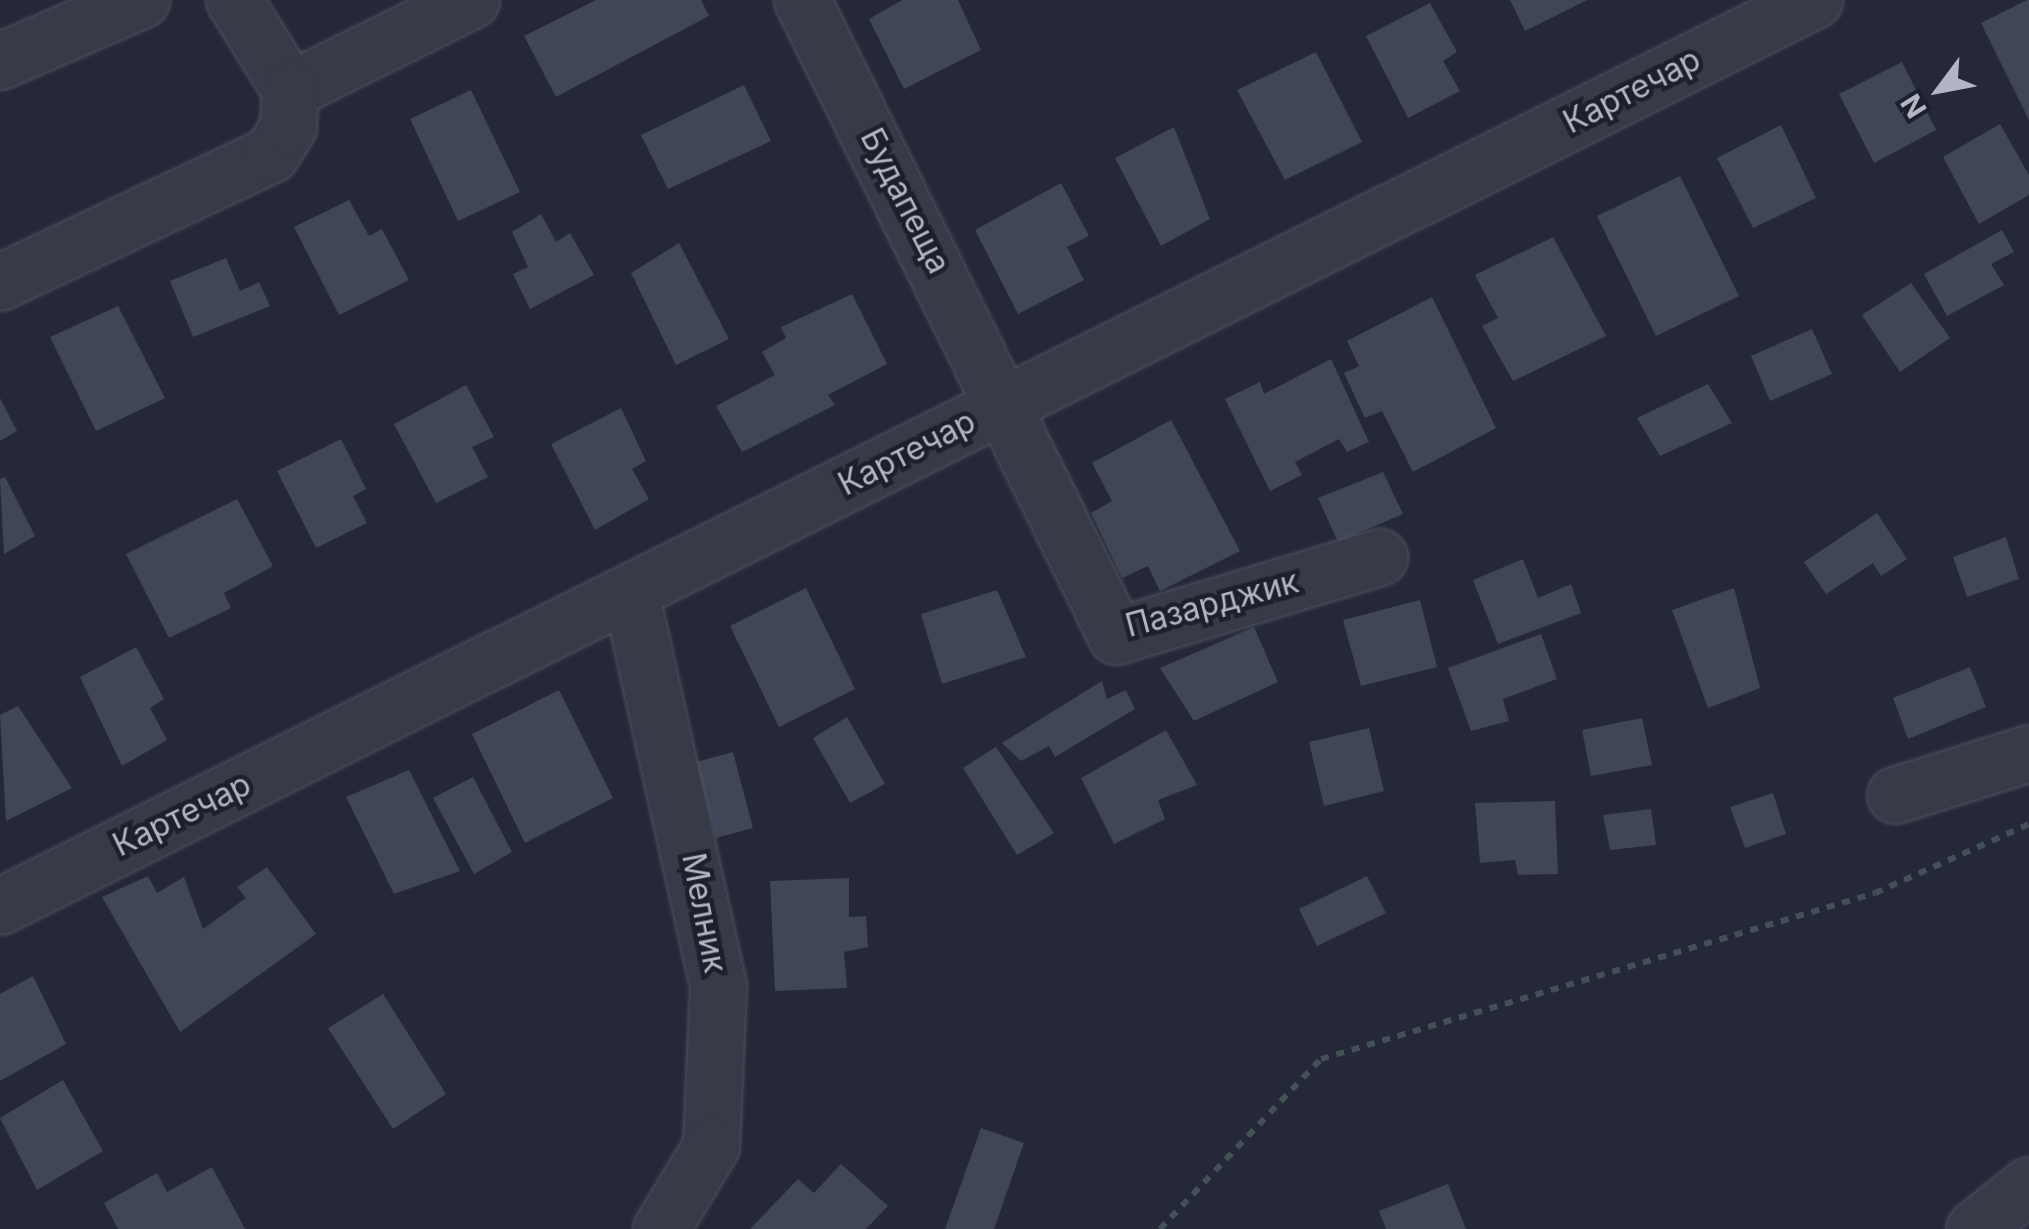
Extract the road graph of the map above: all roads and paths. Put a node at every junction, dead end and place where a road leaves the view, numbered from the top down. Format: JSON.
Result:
{"nodes":[{"id":1,"x":141,"y":0,"type":"edge"},
{"id":2,"x":234,"y":0,"type":"edge"},
{"id":3,"x":470,"y":0,"type":"edge"},
{"id":4,"x":802,"y":0,"type":"edge"},
{"id":5,"x":1814,"y":0,"type":"edge"},
{"id":6,"x":0,"y":60,"type":"edge"},
{"id":7,"x":290,"y":90,"type":"junction"},
{"id":8,"x":0,"y":282,"type":"edge"},
{"id":9,"x":1008,"y":403,"type":"junction"},
{"id":10,"x":1380,"y":557,"type":"dead end"},
{"id":11,"x":630,"y":592,"type":"junction"},
{"id":12,"x":2029,"y":752,"type":"edge"},
{"id":13,"x":1896,"y":796,"type":"dead end"},
{"id":14,"x":2029,"y":824,"type":"edge"},
{"id":15,"x":0,"y":906,"type":"edge"},
{"id":16,"x":2029,"y":1186,"type":"edge"},
{"id":17,"x":662,"y":1229,"type":"edge"},
{"id":18,"x":1160,"y":1229,"type":"edge"},
{"id":19,"x":1974,"y":1229,"type":"edge"}],
"edges":[{"from":1,"to":6,"type":"street"},
{"from":2,"to":7,"type":"street"},
{"from":3,"to":7,"type":"street"},
{"from":4,"to":9,"type":"street","name":"Будапеща"},
{"from":5,"to":9,"type":"street","name":"Картечар"},
{"from":7,"to":8,"type":"street"},
{"from":9,"to":10,"type":"street","name":"Пазарджик"},
{"from":9,"to":11,"type":"street","name":"Картечар"},
{"from":11,"to":15,"type":"street","name":"Картечар"},
{"from":11,"to":17,"type":"street","name":"Мелник"},
{"from":12,"to":13,"type":"street"},
{"from":14,"to":18,"type":"path"},
{"from":16,"to":19,"type":"street"}]}
